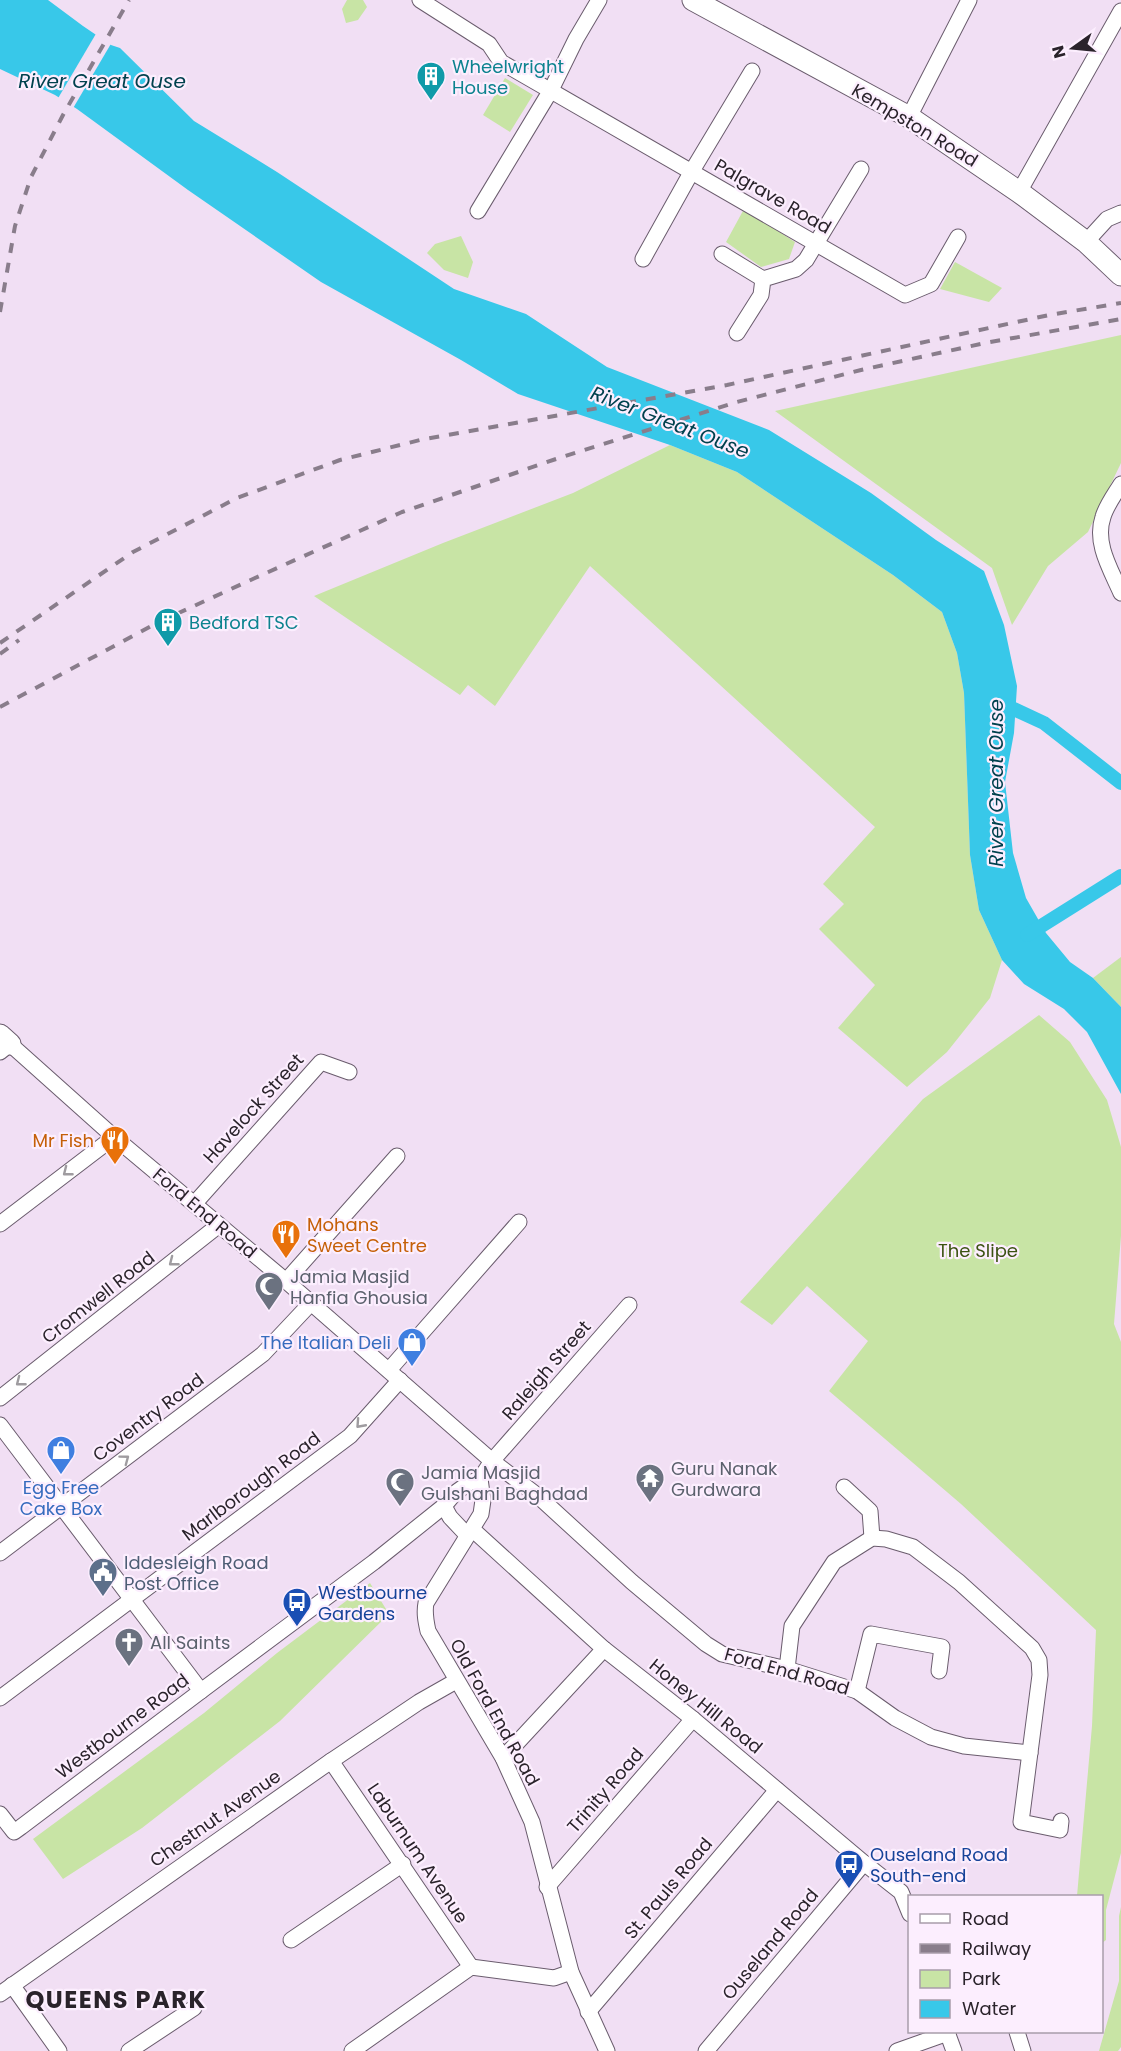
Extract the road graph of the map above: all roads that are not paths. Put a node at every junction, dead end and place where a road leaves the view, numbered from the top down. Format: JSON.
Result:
{"nodes":[{"id":1,"x":420,"y":0,"type":"edge"},
{"id":2,"x":599,"y":0,"type":"edge"},
{"id":3,"x":693,"y":0,"type":"edge"},
{"id":4,"x":969,"y":0,"type":"edge"},
{"id":5,"x":1121,"y":11,"type":"edge"},
{"id":6,"x":752,"y":71,"type":"dead end"},
{"id":7,"x":550,"y":90,"type":"junction"},
{"id":8,"x":909,"y":117,"type":"junction"},
{"id":9,"x":861,"y":169,"type":"dead end"},
{"id":10,"x":692,"y":171,"type":"junction"},
{"id":11,"x":1019,"y":192,"type":"junction"},
{"id":12,"x":478,"y":212,"type":"dead end"},
{"id":13,"x":1121,"y":213,"type":"edge"},
{"id":14,"x":958,"y":237,"type":"dead end"},
{"id":15,"x":1086,"y":242,"type":"junction"},
{"id":16,"x":816,"y":244,"type":"junction"},
{"id":17,"x":722,"y":254,"type":"dead end"},
{"id":18,"x":643,"y":259,"type":"dead end"},
{"id":19,"x":1121,"y":275,"type":"edge"},
{"id":20,"x":764,"y":279,"type":"junction"},
{"id":21,"x":737,"y":333,"type":"dead end"},
{"id":22,"x":1121,"y":484,"type":"edge"},
{"id":23,"x":1121,"y":593,"type":"edge"},
{"id":24,"x":3,"y":1044,"type":"edge"},
{"id":25,"x":349,"y":1072,"type":"dead end"},
{"id":26,"x":114,"y":1137,"type":"junction"},
{"id":27,"x":397,"y":1156,"type":"dead end"},
{"id":28,"x":195,"y":1203,"type":"junction"},
{"id":29,"x":519,"y":1222,"type":"dead end"},
{"id":30,"x":0,"y":1224,"type":"edge"},
{"id":31,"x":219,"y":1225,"type":"junction"},
{"id":32,"x":286,"y":1281,"type":"junction"},
{"id":33,"x":311,"y":1303,"type":"junction"},
{"id":34,"x":629,"y":1305,"type":"dead end"},
{"id":35,"x":394,"y":1375,"type":"junction"},
{"id":36,"x":0,"y":1398,"type":"edge"},
{"id":37,"x":0,"y":1425,"type":"edge"},
{"id":38,"x":492,"y":1461,"type":"junction"},
{"id":39,"x":480,"y":1479,"type":"junction"},
{"id":40,"x":844,"y":1487,"type":"dead end"},
{"id":41,"x":444,"y":1506,"type":"junction"},
{"id":42,"x":62,"y":1508,"type":"junction"},
{"id":43,"x":469,"y":1532,"type":"junction"},
{"id":44,"x":872,"y":1538,"type":"junction"},
{"id":45,"x":0,"y":1553,"type":"edge"},
{"id":46,"x":131,"y":1600,"type":"junction"},
{"id":47,"x":604,"y":1649,"type":"junction"},
{"id":48,"x":787,"y":1669,"type":"junction"},
{"id":49,"x":939,"y":1671,"type":"dead end"},
{"id":50,"x":456,"y":1681,"type":"junction"},
{"id":51,"x":201,"y":1690,"type":"junction"},
{"id":52,"x":857,"y":1691,"type":"junction"},
{"id":53,"x":0,"y":1698,"type":"edge"},
{"id":54,"x":693,"y":1719,"type":"junction"},
{"id":55,"x":1030,"y":1753,"type":"junction"},
{"id":56,"x":503,"y":1758,"type":"junction"},
{"id":57,"x":331,"y":1761,"type":"junction"},
{"id":58,"x":777,"y":1790,"type":"junction"},
{"id":59,"x":0,"y":1814,"type":"edge"},
{"id":60,"x":1061,"y":1821,"type":"dead end"},
{"id":61,"x":864,"y":1863,"type":"junction"},
{"id":62,"x":403,"y":1864,"type":"junction"},
{"id":63,"x":547,"y":1887,"type":"junction"},
{"id":64,"x":908,"y":1911,"type":"edge"},
{"id":65,"x":291,"y":1940,"type":"dead end"},
{"id":66,"x":471,"y":1967,"type":"junction"},
{"id":67,"x":571,"y":1972,"type":"junction"},
{"id":68,"x":6,"y":1990,"type":"edge"},
{"id":69,"x":194,"y":2008,"type":"dead end"},
{"id":70,"x":588,"y":2012,"type":"junction"},
{"id":71,"x":944,"y":2033,"type":"edge"},
{"id":72,"x":947,"y":2033,"type":"edge"},
{"id":73,"x":1018,"y":2033,"type":"edge"},
{"id":74,"x":59,"y":2051,"type":"edge"},
{"id":75,"x":129,"y":2051,"type":"edge"},
{"id":76,"x":352,"y":2051,"type":"edge"},
{"id":77,"x":607,"y":2051,"type":"edge"},
{"id":78,"x":706,"y":2051,"type":"edge"},
{"id":79,"x":897,"y":2051,"type":"edge"},
{"id":80,"x":954,"y":2051,"type":"edge"},
{"id":81,"x":1023,"y":2051,"type":"edge"}],
"edges":[{"from":1,"to":7,"type":"street","name":"Palgrave Road"},
{"from":2,"to":7,"type":"street"},
{"from":3,"to":8,"type":"main road","name":"Kempston Road"},
{"from":4,"to":8,"type":"street"},
{"from":5,"to":11,"type":"street"},
{"from":6,"to":10,"type":"street"},
{"from":7,"to":10,"type":"street","name":"Palgrave Road"},
{"from":7,"to":12,"type":"street"},
{"from":8,"to":11,"type":"main road","name":"Kempston Road"},
{"from":9,"to":16,"type":"street"},
{"from":10,"to":16,"type":"street","name":"Palgrave Road"},
{"from":10,"to":18,"type":"street"},
{"from":11,"to":15,"type":"main road","name":"Kempston Road"},
{"from":13,"to":15,"type":"street"},
{"from":14,"to":16,"type":"street","name":"Palgrave Road"},
{"from":15,"to":19,"type":"main road","name":"Kempston Road"},
{"from":16,"to":20,"type":"street"},
{"from":17,"to":20,"type":"street"},
{"from":20,"to":21,"type":"street"},
{"from":22,"to":23,"type":"street"},
{"from":24,"to":26,"type":"street","name":"Ford End Road"},
{"from":25,"to":28,"type":"street","name":"Havelock Street"},
{"from":26,"to":28,"type":"street","name":"Ford End Road"},
{"from":26,"to":30,"type":"street","one_way":true},
{"from":27,"to":32,"type":"street"},
{"from":28,"to":31,"type":"street","name":"Ford End Road"},
{"from":29,"to":35,"type":"street","name":"Marlborough Road"},
{"from":31,"to":32,"type":"street","name":"Ford End Road"},
{"from":31,"to":36,"type":"street","name":"Cromwell Road","one_way":true},
{"from":32,"to":33,"type":"street","name":"Ford End Road"},
{"from":33,"to":35,"type":"street","name":"Ford End Road"},
{"from":42,"to":33,"type":"street","name":"Coventry Road","one_way":true},
{"from":34,"to":38,"type":"street","name":"Raleigh Street"},
{"from":35,"to":38,"type":"street","name":"Ford End Road"},
{"from":35,"to":46,"type":"street","name":"Marlborough Road","one_way":true},
{"from":37,"to":42,"type":"street"},
{"from":38,"to":39,"type":"street"},
{"from":38,"to":48,"type":"street","name":"Ford End Road"},
{"from":39,"to":41,"type":"street"},
{"from":39,"to":43,"type":"street","name":"Old Ford End Road"},
{"from":40,"to":44,"type":"street"},
{"from":41,"to":43,"type":"street"},
{"from":41,"to":51,"type":"street","name":"Westbourne Road"},
{"from":42,"to":45,"type":"street","name":"Coventry Road"},
{"from":42,"to":46,"type":"street"},
{"from":43,"to":47,"type":"street","name":"Honey Hill Road"},
{"from":43,"to":50,"type":"street","name":"Old Ford End Road"},
{"from":44,"to":48,"type":"street"},
{"from":44,"to":55,"type":"street"},
{"from":46,"to":51,"type":"street"},
{"from":46,"to":53,"type":"street","name":"Marlborough Road"},
{"from":47,"to":54,"type":"street","name":"Honey Hill Road"},
{"from":47,"to":56,"type":"street"},
{"from":48,"to":52,"type":"street","name":"Ford End Road"},
{"from":49,"to":52,"type":"street"},
{"from":50,"to":56,"type":"street","name":"Old Ford End Road"},
{"from":50,"to":57,"type":"street","name":"Chestnut Avenue"},
{"from":51,"to":59,"type":"street","name":"Westbourne Road"},
{"from":52,"to":55,"type":"street","name":"Ford End Road"},
{"from":54,"to":58,"type":"street","name":"Honey Hill Road"},
{"from":54,"to":63,"type":"street","name":"Trinity Road"},
{"from":55,"to":60,"type":"street"},
{"from":56,"to":63,"type":"street","name":"Old Ford End Road"},
{"from":57,"to":62,"type":"street","name":"Laburnum Avenue"},
{"from":57,"to":68,"type":"street","name":"Chestnut Avenue"},
{"from":58,"to":61,"type":"street","name":"Honey Hill Road"},
{"from":58,"to":70,"type":"street","name":"St. Pauls Road"},
{"from":61,"to":64,"type":"street","name":"Honey Hill Road"},
{"from":61,"to":78,"type":"street","name":"Ouseland Road"},
{"from":62,"to":65,"type":"street"},
{"from":62,"to":66,"type":"street","name":"Laburnum Avenue"},
{"from":63,"to":67,"type":"street","name":"Old Ford End Road"},
{"from":66,"to":67,"type":"street"},
{"from":66,"to":76,"type":"street"},
{"from":67,"to":70,"type":"street","name":"Old Ford End Road"},
{"from":68,"to":74,"type":"street"},
{"from":69,"to":75,"type":"street"},
{"from":70,"to":77,"type":"street","name":"Old Ford End Road"},
{"from":71,"to":79,"type":"street"},
{"from":72,"to":80,"type":"street"},
{"from":73,"to":81,"type":"street"}]}
